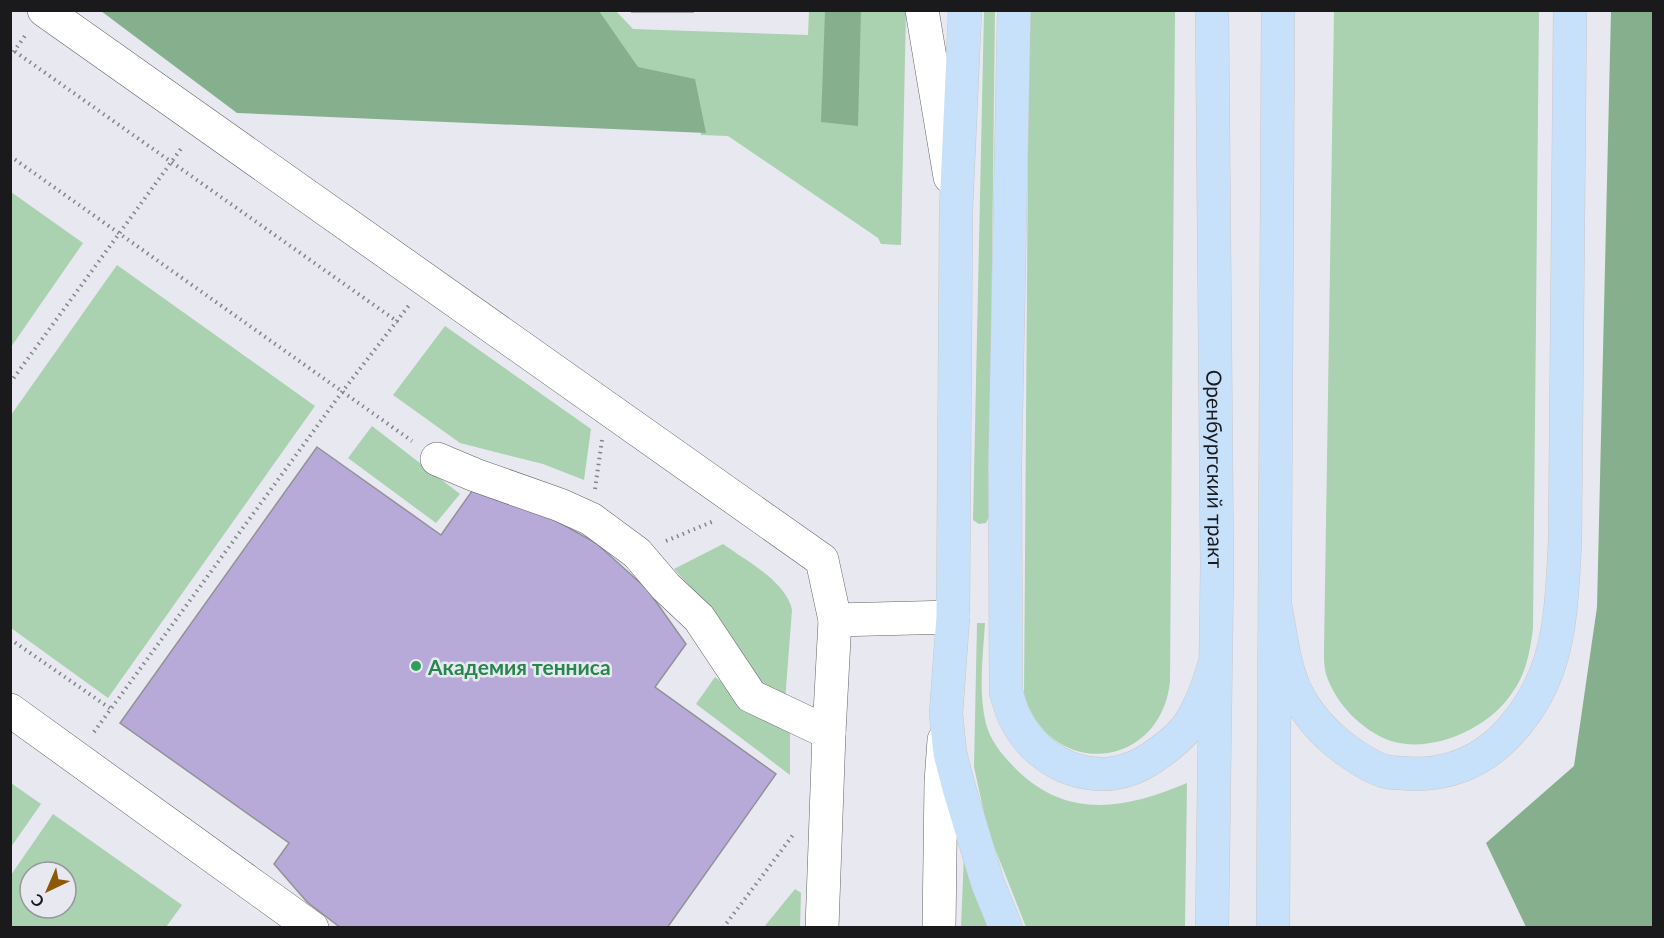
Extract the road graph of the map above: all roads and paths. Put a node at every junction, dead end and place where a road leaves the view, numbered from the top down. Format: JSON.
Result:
{"nodes":[{"id":1,"x":44,"y":10,"type":"edge"},
{"id":2,"x":922,"y":10,"type":"edge"},
{"id":3,"x":965,"y":10,"type":"edge"},
{"id":4,"x":1014,"y":10,"type":"edge"},
{"id":5,"x":1212,"y":10,"type":"edge"},
{"id":6,"x":1278,"y":10,"type":"edge"},
{"id":7,"x":1570,"y":10,"type":"edge"},
{"id":8,"x":10,"y":48,"type":"edge"},
{"id":9,"x":200,"y":120,"type":"junction"},
{"id":10,"x":10,"y":156,"type":"edge"},
{"id":11,"x":172,"y":162,"type":"junction"},
{"id":12,"x":956,"y":210,"type":"junction"},
{"id":13,"x":118,"y":232,"type":"junction"},
{"id":14,"x":426,"y":280,"type":"junction"},
{"id":15,"x":398,"y":322,"type":"junction"},
{"id":16,"x":10,"y":383,"type":"edge"},
{"id":17,"x":342,"y":392,"type":"junction"},
{"id":18,"x":607,"y":407,"type":"junction"},
{"id":19,"x":437,"y":459,"type":"joint"},
{"id":20,"x":748,"y":507,"type":"junction"},
{"id":21,"x":591,"y":519,"type":"junction"},
{"id":22,"x":637,"y":553,"type":"junction"},
{"id":23,"x":1276,"y":610,"type":"junction"},
{"id":24,"x":953,"y":617,"type":"junction"},
{"id":25,"x":835,"y":620,"type":"junction"},
{"id":26,"x":10,"y":639,"type":"edge"},
{"id":27,"x":1216,"y":660,"type":"junction"},
{"id":28,"x":111,"y":709,"type":"junction"},
{"id":29,"x":10,"y":710,"type":"edge"},
{"id":30,"x":946,"y":714,"type":"junction"},
{"id":31,"x":829,"y":733,"type":"junction"},
{"id":32,"x":75,"y":757,"type":"junction"},
{"id":33,"x":800,"y":827,"type":"dead end"},
{"id":34,"x":312,"y":927,"type":"edge"},
{"id":35,"x":723,"y":927,"type":"edge"},
{"id":36,"x":822,"y":927,"type":"edge"},
{"id":37,"x":939,"y":927,"type":"edge"},
{"id":38,"x":1006,"y":927,"type":"edge"},
{"id":39,"x":1212,"y":927,"type":"edge"},
{"id":40,"x":1273,"y":927,"type":"edge"}],
"edges":[{"from":1,"to":9,"type":"street"},
{"from":2,"to":12,"type":"street"},
{"from":3,"to":12,"type":"main road"},
{"from":4,"to":27,"type":"main road"},
{"from":5,"to":27,"type":"main road","name":"Оренбургский тракт"},
{"from":6,"to":23,"type":"main road"},
{"from":7,"to":23,"type":"main road"},
{"from":8,"to":11,"type":"path"},
{"from":9,"to":11,"type":"path"},
{"from":9,"to":14,"type":"street"},
{"from":10,"to":13,"type":"path"},
{"from":11,"to":13,"type":"path"},
{"from":11,"to":15,"type":"path"},
{"from":12,"to":24,"type":"main road"},
{"from":13,"to":16,"type":"path"},
{"from":13,"to":17,"type":"path"},
{"from":14,"to":15,"type":"path"},
{"from":14,"to":18,"type":"street"},
{"from":15,"to":17,"type":"path"},
{"from":17,"to":19,"type":"path"},
{"from":17,"to":28,"type":"path"},
{"from":18,"to":20,"type":"street"},
{"from":18,"to":21,"type":"path"},
{"from":19,"to":21,"type":"street"},
{"from":20,"to":22,"type":"path"},
{"from":20,"to":25,"type":"street"},
{"from":21,"to":22,"type":"street"},
{"from":22,"to":31,"type":"street"},
{"from":23,"to":40,"type":"main road"},
{"from":24,"to":25,"type":"street"},
{"from":24,"to":30,"type":"main road"},
{"from":25,"to":31,"type":"street"},
{"from":26,"to":28,"type":"path"},
{"from":27,"to":39,"type":"main road","name":"Оренбургский тракт"},
{"from":28,"to":32,"type":"path"},
{"from":29,"to":32,"type":"street"},
{"from":30,"to":37,"type":"street"},
{"from":30,"to":38,"type":"main road"},
{"from":31,"to":36,"type":"street"},
{"from":32,"to":34,"type":"street"},
{"from":33,"to":35,"type":"path"}]}
